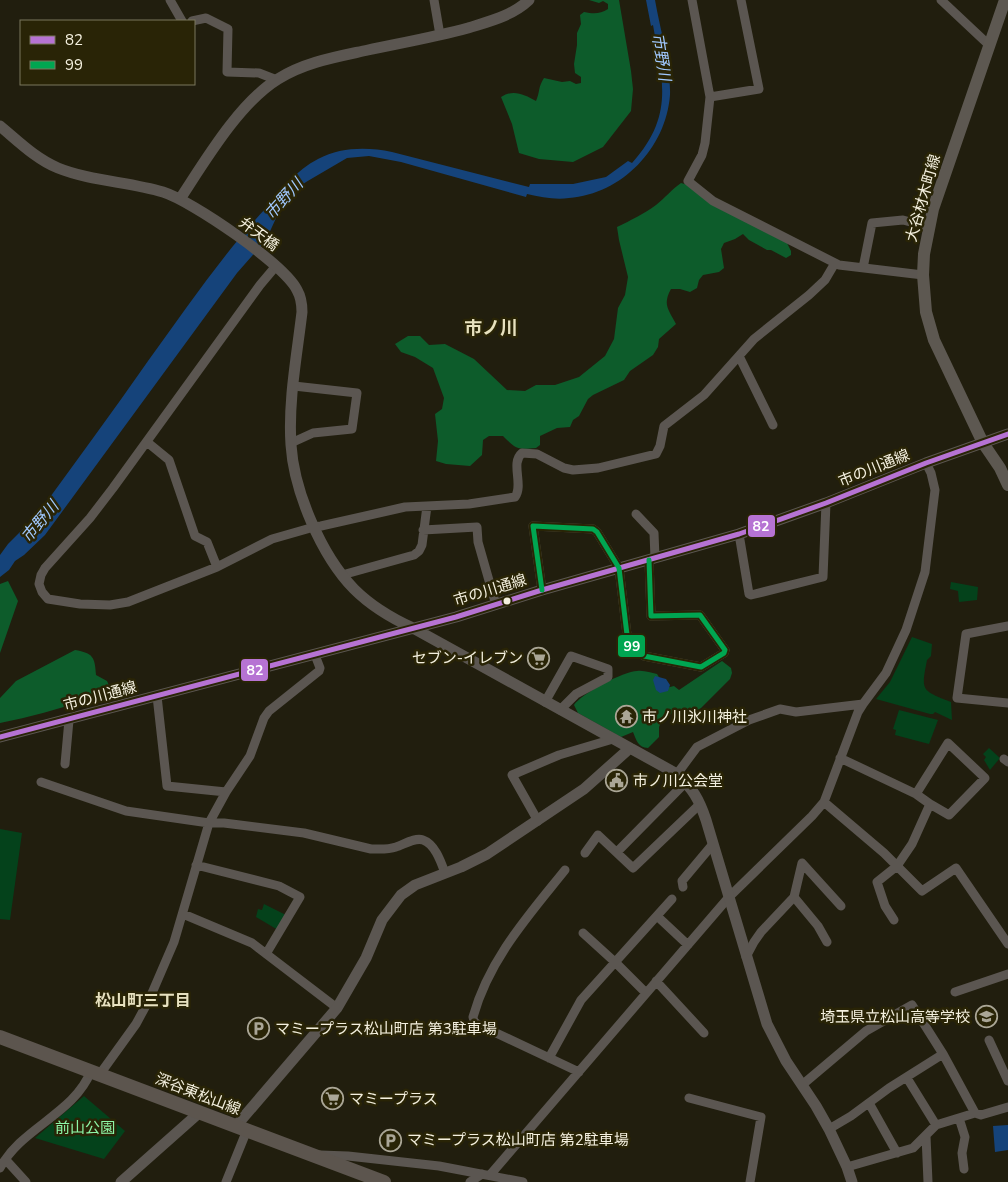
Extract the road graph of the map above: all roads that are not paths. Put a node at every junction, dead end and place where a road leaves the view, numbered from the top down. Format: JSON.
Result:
{"nodes":[{"id":1,"x":170,"y":0,"type":"edge"},
{"id":2,"x":434,"y":0,"type":"edge"},
{"id":3,"x":529,"y":0,"type":"edge"},
{"id":4,"x":693,"y":0,"type":"edge"},
{"id":5,"x":741,"y":0,"type":"edge"},
{"id":6,"x":940,"y":0,"type":"edge"},
{"id":7,"x":1005,"y":0,"type":"edge"},
{"id":8,"x":181,"y":20,"type":"edge"},
{"id":9,"x":195,"y":20,"type":"edge"},
{"id":10,"x":440,"y":35,"type":"junction"},
{"id":11,"x":990,"y":46,"type":"junction"},
{"id":12,"x":276,"y":80,"type":"junction"},
{"id":13,"x":710,"y":97,"type":"junction"},
{"id":14,"x":0,"y":126,"type":"edge"},
{"id":15,"x":180,"y":199,"type":"junction"},
{"id":16,"x":928,"y":227,"type":"junction"},
{"id":17,"x":835,"y":263,"type":"junction"},
{"id":18,"x":276,"y":266,"type":"junction"},
{"id":19,"x":863,"y":268,"type":"junction"},
{"id":20,"x":923,"y":275,"type":"junction"},
{"id":21,"x":739,"y":356,"type":"junction"},
{"id":22,"x":294,"y":386,"type":"junction"},
{"id":23,"x":773,"y":425,"type":"dead end"},
{"id":24,"x":1008,"y":434,"type":"edge"},
{"id":25,"x":147,"y":442,"type":"junction"},
{"id":26,"x":291,"y":443,"type":"junction"},
{"id":27,"x":983,"y":443,"type":"junction"},
{"id":28,"x":926,"y":463,"type":"junction"},
{"id":29,"x":1008,"y":485,"type":"edge"},
{"id":30,"x":826,"y":503,"type":"junction"},
{"id":31,"x":427,"y":506,"type":"junction"},
{"id":32,"x":636,"y":514,"type":"dead end"},
{"id":33,"x":314,"y":527,"type":"junction"},
{"id":34,"x":424,"y":530,"type":"junction"},
{"id":35,"x":739,"y":534,"type":"junction"},
{"id":36,"x":652,"y":559,"type":"junction"},
{"id":37,"x":217,"y":567,"type":"junction"},
{"id":38,"x":619,"y":568,"type":"junction"},
{"id":39,"x":342,"y":575,"type":"junction"},
{"id":40,"x":542,"y":590,"type":"junction"},
{"id":41,"x":496,"y":604,"type":"junction"},
{"id":42,"x":1008,"y":626,"type":"edge"},
{"id":43,"x":413,"y":628,"type":"junction"},
{"id":44,"x":315,"y":655,"type":"junction"},
{"id":45,"x":157,"y":696,"type":"junction"},
{"id":46,"x":545,"y":702,"type":"junction"},
{"id":47,"x":1008,"y":703,"type":"edge"},
{"id":48,"x":863,"y":704,"type":"junction"},
{"id":49,"x":560,"y":710,"type":"junction"},
{"id":50,"x":69,"y":720,"type":"junction"},
{"id":51,"x":0,"y":737,"type":"edge"},
{"id":52,"x":612,"y":739,"type":"junction"},
{"id":53,"x":630,"y":748,"type":"junction"},
{"id":54,"x":840,"y":758,"type":"junction"},
{"id":55,"x":65,"y":764,"type":"dead end"},
{"id":56,"x":677,"y":774,"type":"junction"},
{"id":57,"x":41,"y":782,"type":"dead end"},
{"id":58,"x":686,"y":782,"type":"junction"},
{"id":59,"x":226,"y":792,"type":"junction"},
{"id":60,"x":916,"y":794,"type":"junction"},
{"id":61,"x":824,"y":802,"type":"junction"},
{"id":62,"x":700,"y":804,"type":"junction"},
{"id":63,"x":930,"y":804,"type":"junction"},
{"id":64,"x":538,"y":820,"type":"junction"},
{"id":65,"x":209,"y":823,"type":"junction"},
{"id":66,"x":713,"y":844,"type":"junction"},
{"id":67,"x":585,"y":852,"type":"dead end"},
{"id":68,"x":617,"y":852,"type":"junction"},
{"id":69,"x":196,"y":865,"type":"junction"},
{"id":70,"x":897,"y":866,"type":"junction"},
{"id":71,"x":565,"y":870,"type":"dead end"},
{"id":72,"x":445,"y":873,"type":"junction"},
{"id":73,"x":683,"y":887,"type":"dead end"},
{"id":74,"x":729,"y":897,"type":"junction"},
{"id":75,"x":794,"y":898,"type":"junction"},
{"id":76,"x":672,"y":899,"type":"dead end"},
{"id":77,"x":841,"y":906,"type":"dead end"},
{"id":78,"x":182,"y":914,"type":"junction"},
{"id":79,"x":657,"y":916,"type":"junction"},
{"id":80,"x":894,"y":920,"type":"dead end"},
{"id":81,"x":583,"y":933,"type":"dead end"},
{"id":82,"x":827,"y":942,"type":"dead end"},
{"id":83,"x":1008,"y":944,"type":"edge"},
{"id":84,"x":688,"y":945,"type":"junction"},
{"id":85,"x":266,"y":954,"type":"junction"},
{"id":86,"x":746,"y":957,"type":"junction"},
{"id":87,"x":616,"y":962,"type":"junction"},
{"id":88,"x":1008,"y":974,"type":"edge"},
{"id":89,"x":656,"y":981,"type":"junction"},
{"id":90,"x":955,"y":992,"type":"dead end"},
{"id":91,"x":646,"y":993,"type":"junction"},
{"id":92,"x":338,"y":1008,"type":"junction"},
{"id":93,"x":704,"y":1033,"type":"dead end"},
{"id":94,"x":0,"y":1037,"type":"edge"},
{"id":95,"x":989,"y":1040,"type":"dead end"},
{"id":96,"x":943,"y":1054,"type":"junction"},
{"id":97,"x":549,"y":1058,"type":"junction"},
{"id":98,"x":95,"y":1072,"type":"junction"},
{"id":99,"x":579,"y":1072,"type":"junction"},
{"id":100,"x":907,"y":1078,"type":"junction"},
{"id":101,"x":1008,"y":1081,"type":"edge"},
{"id":102,"x":802,"y":1085,"type":"junction"},
{"id":103,"x":689,"y":1098,"type":"dead end"},
{"id":104,"x":869,"y":1103,"type":"junction"},
{"id":105,"x":1008,"y":1107,"type":"edge"},
{"id":106,"x":200,"y":1112,"type":"junction"},
{"id":107,"x":975,"y":1113,"type":"junction"},
{"id":108,"x":959,"y":1118,"type":"junction"},
{"id":109,"x":936,"y":1125,"type":"junction"},
{"id":110,"x":242,"y":1128,"type":"junction"},
{"id":111,"x":829,"y":1129,"type":"junction"},
{"id":112,"x":926,"y":1136,"type":"junction"},
{"id":113,"x":897,"y":1153,"type":"junction"},
{"id":114,"x":312,"y":1156,"type":"junction"},
{"id":115,"x":6,"y":1160,"type":"junction"},
{"id":116,"x":847,"y":1167,"type":"junction"},
{"id":117,"x":0,"y":1168,"type":"edge"},
{"id":118,"x":964,"y":1168,"type":"dead end"},
{"id":119,"x":486,"y":1175,"type":"junction"},
{"id":120,"x":26,"y":1182,"type":"edge"},
{"id":121,"x":121,"y":1182,"type":"edge"},
{"id":122,"x":226,"y":1182,"type":"edge"},
{"id":123,"x":384,"y":1182,"type":"edge"},
{"id":124,"x":470,"y":1182,"type":"edge"},
{"id":125,"x":523,"y":1182,"type":"edge"},
{"id":126,"x":750,"y":1182,"type":"edge"},
{"id":127,"x":852,"y":1182,"type":"edge"},
{"id":128,"x":928,"y":1182,"type":"edge"}],
"edges":[{"from":1,"to":8,"type":"street"},
{"from":2,"to":10,"type":"street"},
{"from":3,"to":10,"type":"street"},
{"from":4,"to":13,"type":"street"},
{"from":5,"to":13,"type":"street"},
{"from":6,"to":11,"type":"street"},
{"from":7,"to":11,"type":"main road","name":"大谷材木町線"},
{"from":9,"to":12,"type":"street"},
{"from":10,"to":12,"type":"street"},
{"from":11,"to":16,"type":"main road","name":"大谷材木町線"},
{"from":12,"to":15,"type":"street"},
{"from":13,"to":17,"type":"street"},
{"from":14,"to":15,"type":"street","name":"弁天橋"},
{"from":15,"to":18,"type":"street","name":"弁天橋"},
{"from":16,"to":19,"type":"street"},
{"from":16,"to":20,"type":"main road","name":"大谷材木町線"},
{"from":17,"to":19,"type":"street"},
{"from":17,"to":21,"type":"street"},
{"from":18,"to":22,"type":"street","name":"弁天橋"},
{"from":18,"to":25,"type":"street"},
{"from":19,"to":20,"type":"street"},
{"from":20,"to":27,"type":"main road","name":"大谷材木町線"},
{"from":21,"to":23,"type":"street"},
{"from":21,"to":31,"type":"street"},
{"from":22,"to":26,"type":"street","name":"弁天橋"},
{"from":22,"to":26,"type":"street"},
{"from":24,"to":27,"type":"street","name":"市の川通線"},
{"from":25,"to":37,"type":"street"},
{"from":25,"to":37,"type":"street"},
{"from":26,"to":33,"type":"street","name":"弁天橋"},
{"from":27,"to":28,"type":"street","name":"市の川通線"},
{"from":27,"to":29,"type":"main road","name":"大谷材木町線"},
{"from":28,"to":30,"type":"street","name":"市の川通線"},
{"from":28,"to":48,"type":"street"},
{"from":30,"to":35,"type":"street","name":"市の川通線"},
{"from":30,"to":35,"type":"street"},
{"from":31,"to":33,"type":"street"},
{"from":31,"to":34,"type":"street"},
{"from":32,"to":36,"type":"street"},
{"from":33,"to":37,"type":"street"},
{"from":33,"to":39,"type":"street","name":"弁天橋"},
{"from":34,"to":39,"type":"street"},
{"from":34,"to":41,"type":"street"},
{"from":35,"to":36,"type":"street","name":"市の川通線"},
{"from":36,"to":38,"type":"street","name":"市の川通線"},
{"from":36,"to":38,"type":"street"},
{"from":38,"to":40,"type":"street","name":"市の川通線"},
{"from":38,"to":40,"type":"street"},
{"from":39,"to":43,"type":"street","name":"弁天橋"},
{"from":40,"to":41,"type":"street","name":"市の川通線"},
{"from":41,"to":43,"type":"street","name":"市の川通線"},
{"from":42,"to":47,"type":"street"},
{"from":43,"to":44,"type":"street","name":"市の川通線"},
{"from":43,"to":46,"type":"street","name":"弁天橋"},
{"from":44,"to":45,"type":"street","name":"市の川通線"},
{"from":44,"to":59,"type":"street"},
{"from":45,"to":50,"type":"street","name":"市の川通線"},
{"from":45,"to":59,"type":"street"},
{"from":46,"to":49,"type":"street","name":"弁天橋"},
{"from":46,"to":49,"type":"street"},
{"from":48,"to":54,"type":"street"},
{"from":48,"to":56,"type":"street"},
{"from":49,"to":52,"type":"street","name":"弁天橋"},
{"from":50,"to":51,"type":"street","name":"市の川通線"},
{"from":50,"to":55,"type":"street"},
{"from":52,"to":53,"type":"street","name":"弁天橋"},
{"from":52,"to":64,"type":"street"},
{"from":53,"to":56,"type":"street","name":"弁天橋"},
{"from":53,"to":64,"type":"street"},
{"from":54,"to":60,"type":"street"},
{"from":54,"to":61,"type":"street"},
{"from":56,"to":58,"type":"street","name":"弁天橋"},
{"from":57,"to":65,"type":"street"},
{"from":58,"to":62,"type":"street","name":"弁天橋"},
{"from":58,"to":68,"type":"street"},
{"from":59,"to":65,"type":"street"},
{"from":60,"to":63,"type":"street"},
{"from":60,"to":63,"type":"street"},
{"from":61,"to":70,"type":"street"},
{"from":61,"to":74,"type":"street"},
{"from":62,"to":66,"type":"street","name":"弁天橋"},
{"from":62,"to":68,"type":"street"},
{"from":63,"to":70,"type":"street"},
{"from":64,"to":72,"type":"street"},
{"from":65,"to":69,"type":"street"},
{"from":65,"to":72,"type":"street"},
{"from":66,"to":73,"type":"street"},
{"from":66,"to":74,"type":"street","name":"弁天橋"},
{"from":67,"to":68,"type":"street"},
{"from":69,"to":78,"type":"street"},
{"from":69,"to":85,"type":"street"},
{"from":70,"to":80,"type":"street"},
{"from":70,"to":83,"type":"street"},
{"from":71,"to":97,"type":"street"},
{"from":72,"to":92,"type":"street"},
{"from":74,"to":84,"type":"street"},
{"from":74,"to":86,"type":"street","name":"弁天橋"},
{"from":75,"to":77,"type":"street"},
{"from":75,"to":82,"type":"street"},
{"from":75,"to":86,"type":"street"},
{"from":76,"to":79,"type":"street"},
{"from":78,"to":85,"type":"street"},
{"from":78,"to":98,"type":"street"},
{"from":79,"to":84,"type":"street"},
{"from":79,"to":87,"type":"street"},
{"from":81,"to":87,"type":"street"},
{"from":84,"to":89,"type":"street"},
{"from":85,"to":92,"type":"street"},
{"from":86,"to":102,"type":"street","name":"弁天橋"},
{"from":87,"to":91,"type":"street"},
{"from":87,"to":97,"type":"street"},
{"from":88,"to":90,"type":"street"},
{"from":89,"to":91,"type":"street"},
{"from":89,"to":93,"type":"street"},
{"from":91,"to":99,"type":"street"},
{"from":92,"to":110,"type":"street"},
{"from":94,"to":98,"type":"main road","name":"深谷東松山線"},
{"from":95,"to":101,"type":"street"},
{"from":96,"to":100,"type":"street"},
{"from":96,"to":102,"type":"street"},
{"from":96,"to":107,"type":"street"},
{"from":97,"to":99,"type":"street"},
{"from":98,"to":106,"type":"main road","name":"深谷東松山線"},
{"from":98,"to":115,"type":"street"},
{"from":99,"to":119,"type":"street"},
{"from":100,"to":104,"type":"street"},
{"from":100,"to":109,"type":"street"},
{"from":102,"to":111,"type":"street","name":"弁天橋"},
{"from":103,"to":126,"type":"street"},
{"from":104,"to":111,"type":"street"},
{"from":104,"to":113,"type":"street"},
{"from":105,"to":107,"type":"street"},
{"from":106,"to":110,"type":"main road","name":"深谷東松山線"},
{"from":106,"to":121,"type":"street"},
{"from":107,"to":108,"type":"street"},
{"from":108,"to":109,"type":"street"},
{"from":108,"to":118,"type":"street"},
{"from":109,"to":112,"type":"street"},
{"from":110,"to":114,"type":"main road","name":"深谷東松山線"},
{"from":110,"to":122,"type":"street"},
{"from":111,"to":116,"type":"street","name":"弁天橋"},
{"from":112,"to":113,"type":"street"},
{"from":112,"to":128,"type":"street"},
{"from":113,"to":116,"type":"street"},
{"from":114,"to":119,"type":"street"},
{"from":114,"to":123,"type":"main road","name":"深谷東松山線"},
{"from":115,"to":117,"type":"street"},
{"from":115,"to":120,"type":"street"},
{"from":116,"to":127,"type":"street","name":"弁天橋"},
{"from":119,"to":124,"type":"street"},
{"from":119,"to":125,"type":"street"}]}
